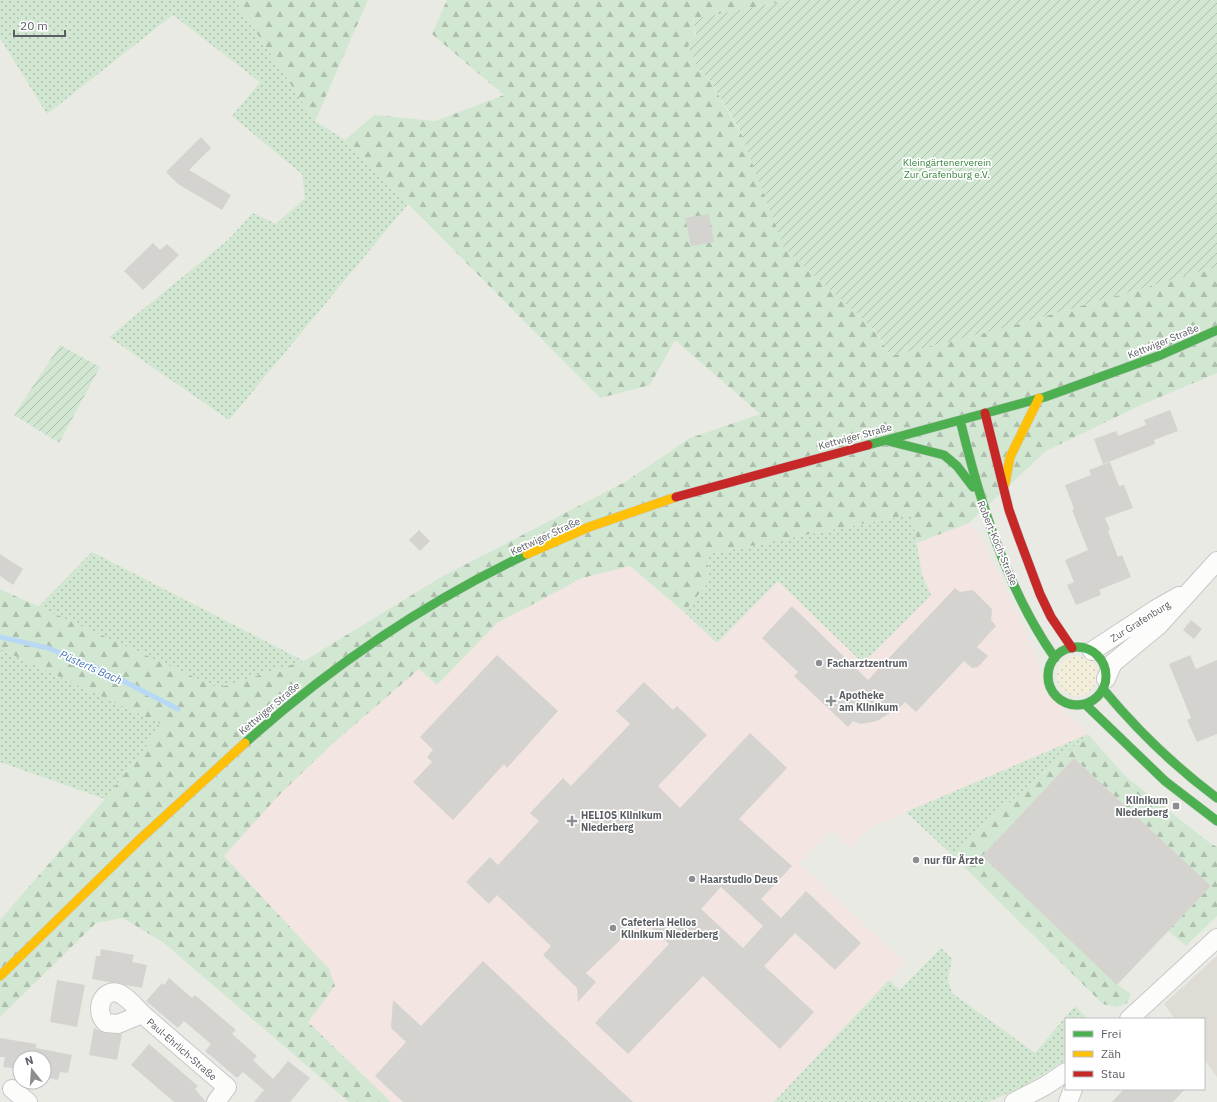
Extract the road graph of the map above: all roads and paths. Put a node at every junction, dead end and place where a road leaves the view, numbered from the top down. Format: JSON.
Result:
{"nodes":[{"id":1,"x":1217,"y":330,"type":"edge"},
{"id":2,"x":1039,"y":398,"type":"junction"},
{"id":3,"x":985,"y":413,"type":"junction"},
{"id":4,"x":960,"y":420,"type":"junction"},
{"id":5,"x":883,"y":440,"type":"junction"},
{"id":6,"x":1004,"y":490,"type":"junction"},
{"id":7,"x":980,"y":498,"type":"junction"},
{"id":8,"x":1217,"y":561,"type":"edge"},
{"id":9,"x":1189,"y":591,"type":"junction"},
{"id":10,"x":1072,"y":648,"type":"junction"},
{"id":11,"x":1092,"y":651,"type":"junction"},
{"id":12,"x":1055,"y":658,"type":"junction"},
{"id":13,"x":1105,"y":684,"type":"junction"},
{"id":14,"x":1085,"y":704,"type":"junction"},
{"id":15,"x":1217,"y":798,"type":"edge"},
{"id":16,"x":1217,"y":821,"type":"edge"},
{"id":17,"x":1217,"y":938,"type":"edge"},
{"id":18,"x":0,"y":976,"type":"edge"},
{"id":19,"x":142,"y":1014,"type":"dead end"},
{"id":20,"x":1130,"y":1018,"type":"edge"},
{"id":21,"x":1065,"y":1073,"type":"edge"},
{"id":22,"x":13,"y":1090,"type":"edge"},
{"id":23,"x":1073,"y":1090,"type":"edge"},
{"id":24,"x":28,"y":1102,"type":"edge"},
{"id":25,"x":216,"y":1102,"type":"edge"},
{"id":26,"x":1014,"y":1102,"type":"edge"},
{"id":27,"x":1068,"y":1102,"type":"edge"}],
"edges":[{"from":1,"to":2,"type":"main road","name":"Kettwiger Straße"},
{"from":2,"to":3,"type":"main road","name":"Kettwiger Straße"},
{"from":2,"to":6,"type":"main road"},
{"from":3,"to":4,"type":"main road","name":"Kettwiger Straße"},
{"from":3,"to":6,"type":"main road","name":"Robert-Koch-Straße"},
{"from":4,"to":5,"type":"main road","name":"Kettwiger Straße"},
{"from":4,"to":7,"type":"main road","name":"Robert-Koch-Straße"},
{"from":5,"to":7,"type":"main road"},
{"from":5,"to":18,"type":"main road","name":"Kettwiger Straße"},
{"from":6,"to":10,"type":"main road","name":"Robert-Koch-Straße"},
{"from":7,"to":12,"type":"main road","name":"Robert-Koch-Straße"},
{"from":8,"to":9,"type":"street","name":"Zur Grafenburg"},
{"from":9,"to":11,"type":"street","name":"Zur Grafenburg"},
{"from":9,"to":13,"type":"street","name":"Zur Grafenburg"},
{"from":10,"to":11,"type":"main road"},
{"from":10,"to":12,"type":"main road"},
{"from":11,"to":13,"type":"main road"},
{"from":12,"to":14,"type":"main road"},
{"from":13,"to":14,"type":"main road"},
{"from":13,"to":15,"type":"main road"},
{"from":14,"to":16,"type":"main road"},
{"from":17,"to":20,"type":"street"},
{"from":19,"to":25,"type":"street","name":"Paul-Ehrlich-Straße"},
{"from":21,"to":26,"type":"street"},
{"from":22,"to":24,"type":"street"},
{"from":23,"to":27,"type":"street"}]}
